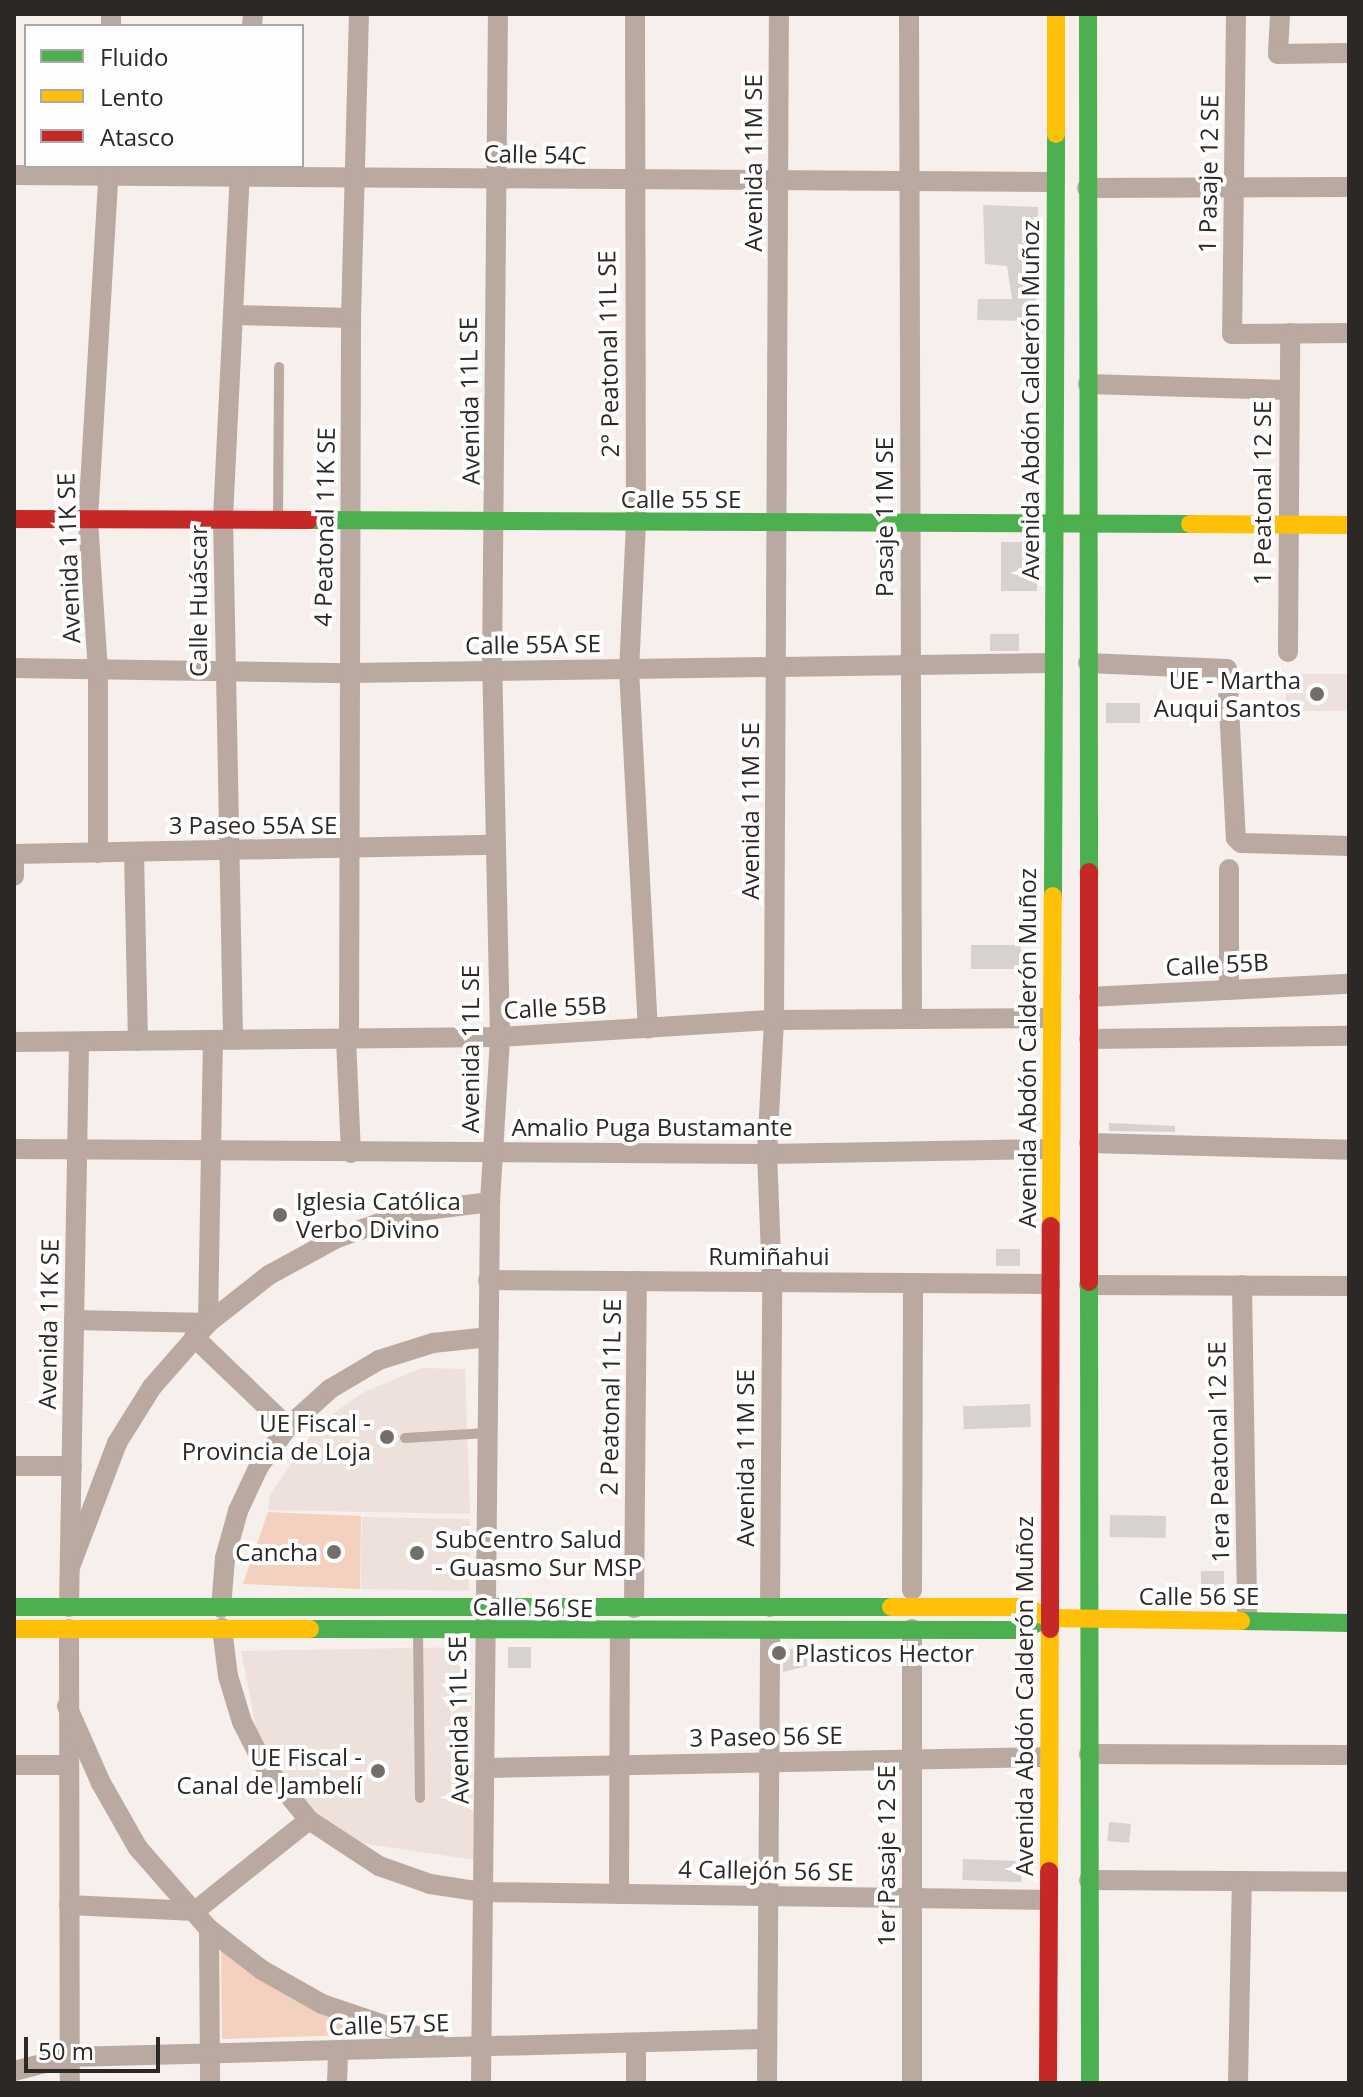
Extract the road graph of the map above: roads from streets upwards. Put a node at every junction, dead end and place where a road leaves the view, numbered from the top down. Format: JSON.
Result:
{"nodes":[{"id":1,"x":359,"y":14,"type":"edge"},
{"id":2,"x":498,"y":14,"type":"edge"},
{"id":3,"x":635,"y":14,"type":"edge"},
{"id":4,"x":779,"y":14,"type":"edge"},
{"id":5,"x":909,"y":14,"type":"edge"},
{"id":6,"x":1056,"y":14,"type":"edge"},
{"id":7,"x":1088,"y":14,"type":"edge"},
{"id":8,"x":1236,"y":14,"type":"edge"},
{"id":9,"x":1280,"y":14,"type":"edge"},
{"id":10,"x":1349,"y":53,"type":"edge"},
{"id":11,"x":108,"y":171,"type":"edge"},
{"id":12,"x":239,"y":172,"type":"edge"},
{"id":13,"x":14,"y":175,"type":"edge"},
{"id":14,"x":355,"y":179,"type":"junction"},
{"id":15,"x":493,"y":179,"type":"junction"},
{"id":16,"x":631,"y":181,"type":"junction"},
{"id":17,"x":780,"y":181,"type":"junction"},
{"id":18,"x":1055,"y":182,"type":"junction"},
{"id":19,"x":910,"y":183,"type":"junction"},
{"id":20,"x":1234,"y":186,"type":"junction"},
{"id":21,"x":1349,"y":187,"type":"edge"},
{"id":22,"x":1087,"y":188,"type":"junction"},
{"id":23,"x":233,"y":315,"type":"junction"},
{"id":24,"x":351,"y":318,"type":"junction"},
{"id":25,"x":1290,"y":333,"type":"junction"},
{"id":26,"x":1349,"y":333,"type":"edge"},
{"id":27,"x":1088,"y":384,"type":"junction"},
{"id":28,"x":1289,"y":390,"type":"junction"},
{"id":29,"x":223,"y":518,"type":"junction"},
{"id":30,"x":14,"y":519,"type":"edge"},
{"id":31,"x":88,"y":519,"type":"junction"},
{"id":32,"x":350,"y":521,"type":"junction"},
{"id":33,"x":636,"y":523,"type":"junction"},
{"id":34,"x":777,"y":523,"type":"junction"},
{"id":35,"x":910,"y":523,"type":"junction"},
{"id":36,"x":1053,"y":524,"type":"junction"},
{"id":37,"x":1088,"y":524,"type":"junction"},
{"id":38,"x":496,"y":525,"type":"junction"},
{"id":39,"x":1286,"y":525,"type":"junction"},
{"id":40,"x":1349,"y":525,"type":"edge"},
{"id":41,"x":1288,"y":652,"type":"dead end"},
{"id":42,"x":777,"y":663,"type":"junction"},
{"id":43,"x":911,"y":663,"type":"junction"},
{"id":44,"x":1053,"y":663,"type":"junction"},
{"id":45,"x":1088,"y":663,"type":"junction"},
{"id":46,"x":14,"y":668,"type":"edge"},
{"id":47,"x":223,"y":669,"type":"junction"},
{"id":48,"x":629,"y":669,"type":"junction"},
{"id":49,"x":492,"y":670,"type":"junction"},
{"id":50,"x":98,"y":671,"type":"junction"},
{"id":51,"x":348,"y":673,"type":"junction"},
{"id":52,"x":493,"y":845,"type":"junction"},
{"id":53,"x":1349,"y":846,"type":"edge"},
{"id":54,"x":232,"y":848,"type":"junction"},
{"id":55,"x":350,"y":850,"type":"junction"},
{"id":56,"x":134,"y":852,"type":"junction"},
{"id":57,"x":98,"y":853,"type":"junction"},
{"id":58,"x":14,"y":854,"type":"edge"},
{"id":59,"x":1229,"y":869,"type":"dead end"},
{"id":60,"x":14,"y":876,"type":"edge"},
{"id":61,"x":1349,"y":984,"type":"edge"},
{"id":62,"x":1229,"y":989,"type":"junction"},
{"id":63,"x":1089,"y":997,"type":"junction"},
{"id":64,"x":1051,"y":1018,"type":"junction"},
{"id":65,"x":912,"y":1019,"type":"junction"},
{"id":66,"x":774,"y":1020,"type":"junction"},
{"id":67,"x":648,"y":1028,"type":"junction"},
{"id":68,"x":1349,"y":1036,"type":"edge"},
{"id":69,"x":500,"y":1037,"type":"junction"},
{"id":70,"x":223,"y":1038,"type":"junction"},
{"id":71,"x":348,"y":1039,"type":"junction"},
{"id":72,"x":1089,"y":1039,"type":"junction"},
{"id":73,"x":138,"y":1041,"type":"junction"},
{"id":74,"x":14,"y":1042,"type":"edge"},
{"id":75,"x":79,"y":1043,"type":"junction"},
{"id":76,"x":1089,"y":1143,"type":"junction"},
{"id":77,"x":78,"y":1148,"type":"junction"},
{"id":78,"x":14,"y":1149,"type":"edge"},
{"id":79,"x":1049,"y":1149,"type":"junction"},
{"id":80,"x":1349,"y":1150,"type":"edge"},
{"id":81,"x":213,"y":1151,"type":"junction"},
{"id":82,"x":496,"y":1152,"type":"junction"},
{"id":83,"x":351,"y":1153,"type":"junction"},
{"id":84,"x":767,"y":1154,"type":"junction"},
{"id":85,"x":490,"y":1202,"type":"junction"},
{"id":86,"x":488,"y":1280,"type":"junction"},
{"id":87,"x":637,"y":1281,"type":"junction"},
{"id":88,"x":772,"y":1282,"type":"junction"},
{"id":89,"x":913,"y":1283,"type":"junction"},
{"id":90,"x":1050,"y":1284,"type":"junction"},
{"id":91,"x":1089,"y":1285,"type":"junction"},
{"id":92,"x":1242,"y":1285,"type":"junction"},
{"id":93,"x":1349,"y":1286,"type":"edge"},
{"id":94,"x":74,"y":1320,"type":"junction"},
{"id":95,"x":201,"y":1330,"type":"junction"},
{"id":96,"x":489,"y":1337,"type":"junction"},
{"id":97,"x":288,"y":1427,"type":"junction"},
{"id":98,"x":14,"y":1466,"type":"edge"},
{"id":99,"x":72,"y":1466,"type":"junction"},
{"id":100,"x":70,"y":1567,"type":"junction"},
{"id":101,"x":912,"y":1590,"type":"dead end"},
{"id":102,"x":14,"y":1607,"type":"edge"},
{"id":103,"x":69,"y":1607,"type":"junction"},
{"id":104,"x":483,"y":1607,"type":"junction"},
{"id":105,"x":770,"y":1607,"type":"junction"},
{"id":106,"x":634,"y":1608,"type":"junction"},
{"id":107,"x":221,"y":1618,"type":"junction"},
{"id":108,"x":1048,"y":1618,"type":"junction"},
{"id":109,"x":1247,"y":1619,"type":"junction"},
{"id":110,"x":1089,"y":1620,"type":"junction"},
{"id":111,"x":1349,"y":1623,"type":"edge"},
{"id":112,"x":14,"y":1629,"type":"edge"},
{"id":113,"x":69,"y":1629,"type":"junction"},
{"id":114,"x":912,"y":1629,"type":"junction"},
{"id":115,"x":482,"y":1630,"type":"junction"},
{"id":116,"x":770,"y":1632,"type":"junction"},
{"id":117,"x":620,"y":1633,"type":"junction"},
{"id":118,"x":67,"y":1706,"type":"junction"},
{"id":119,"x":1089,"y":1754,"type":"junction"},
{"id":120,"x":1349,"y":1755,"type":"edge"},
{"id":121,"x":1048,"y":1757,"type":"junction"},
{"id":122,"x":912,"y":1759,"type":"junction"},
{"id":123,"x":769,"y":1762,"type":"junction"},
{"id":124,"x":14,"y":1765,"type":"edge"},
{"id":125,"x":68,"y":1765,"type":"junction"},
{"id":126,"x":622,"y":1765,"type":"junction"},
{"id":127,"x":486,"y":1768,"type":"junction"},
{"id":128,"x":309,"y":1820,"type":"junction"},
{"id":129,"x":1089,"y":1880,"type":"junction"},
{"id":130,"x":1242,"y":1881,"type":"junction"},
{"id":131,"x":1349,"y":1882,"type":"edge"},
{"id":132,"x":483,"y":1892,"type":"junction"},
{"id":133,"x":619,"y":1894,"type":"junction"},
{"id":134,"x":768,"y":1896,"type":"junction"},
{"id":135,"x":912,"y":1898,"type":"junction"},
{"id":136,"x":1048,"y":1900,"type":"junction"},
{"id":137,"x":69,"y":1905,"type":"junction"},
{"id":138,"x":195,"y":1911,"type":"junction"},
{"id":139,"x":209,"y":1929,"type":"junction"},
{"id":140,"x":767,"y":2039,"type":"junction"},
{"id":141,"x":636,"y":2043,"type":"junction"},
{"id":142,"x":481,"y":2046,"type":"junction"},
{"id":143,"x":455,"y":2048,"type":"junction"},
{"id":144,"x":338,"y":2053,"type":"junction"},
{"id":145,"x":212,"y":2054,"type":"junction"},
{"id":146,"x":69,"y":2057,"type":"junction"},
{"id":147,"x":14,"y":2071,"type":"edge"},
{"id":148,"x":70,"y":2083,"type":"edge"},
{"id":149,"x":210,"y":2083,"type":"edge"},
{"id":150,"x":337,"y":2083,"type":"edge"},
{"id":151,"x":481,"y":2083,"type":"edge"},
{"id":152,"x":636,"y":2083,"type":"edge"},
{"id":153,"x":767,"y":2083,"type":"edge"},
{"id":154,"x":912,"y":2083,"type":"edge"},
{"id":155,"x":1048,"y":2083,"type":"edge"},
{"id":156,"x":1090,"y":2083,"type":"edge"},
{"id":157,"x":1238,"y":2083,"type":"edge"}],
"edges":[{"from":1,"to":14,"type":"street","name":"4 Peatonal 11K SE"},
{"from":2,"to":15,"type":"street","name":"Avenida 11L SE"},
{"from":3,"to":16,"type":"street","name":"2° Peatonal 11L SE"},
{"from":4,"to":17,"type":"street","name":"Avenida 11M SE"},
{"from":5,"to":19,"type":"street","name":"Pasaje 11M SE"},
{"from":6,"to":18,"type":"main road","name":"Avenida Abdón Calderón Muñoz"},
{"from":7,"to":22,"type":"main road"},
{"from":8,"to":20,"type":"street","name":"1 Pasaje 12 SE"},
{"from":9,"to":10,"type":"street"},
{"from":11,"to":12,"type":"street","name":"Calle 54C"},
{"from":11,"to":13,"type":"street","name":"Calle 54C"},
{"from":11,"to":31,"type":"street","name":"Avenida 11K SE"},
{"from":12,"to":14,"type":"street","name":"Calle 54C"},
{"from":12,"to":23,"type":"street","name":"Calle Huáscar"},
{"from":14,"to":15,"type":"street","name":"Calle 54C"},
{"from":14,"to":24,"type":"street","name":"4 Peatonal 11K SE"},
{"from":15,"to":16,"type":"street","name":"Calle 54C"},
{"from":15,"to":38,"type":"street","name":"Avenida 11L SE"},
{"from":16,"to":17,"type":"street","name":"Calle 54C"},
{"from":16,"to":33,"type":"street","name":"2° Peatonal 11L SE"},
{"from":17,"to":19,"type":"street","name":"Calle 54C"},
{"from":17,"to":34,"type":"street","name":"Avenida 11M SE"},
{"from":18,"to":19,"type":"street","name":"Calle 54C"},
{"from":18,"to":36,"type":"main road","name":"Avenida Abdón Calderón Muñoz"},
{"from":19,"to":35,"type":"street","name":"Pasaje 11M SE"},
{"from":20,"to":21,"type":"street"},
{"from":20,"to":22,"type":"street"},
{"from":20,"to":25,"type":"street","name":"1 Pasaje 12 SE"},
{"from":22,"to":27,"type":"main road"},
{"from":23,"to":24,"type":"street"},
{"from":23,"to":29,"type":"street","name":"Calle Huáscar"},
{"from":24,"to":32,"type":"street","name":"4 Peatonal 11K SE"},
{"from":25,"to":26,"type":"street"},
{"from":25,"to":28,"type":"street","name":"1 Peatonal 12 SE"},
{"from":27,"to":28,"type":"street"},
{"from":27,"to":37,"type":"main road"},
{"from":28,"to":39,"type":"street","name":"1 Peatonal 12 SE"},
{"from":29,"to":31,"type":"main road","name":"Calle 55 SE"},
{"from":29,"to":32,"type":"main road","name":"Calle 55 SE"},
{"from":29,"to":47,"type":"street","name":"Calle Huáscar"},
{"from":30,"to":31,"type":"main road","name":"Calle 55 SE"},
{"from":31,"to":50,"type":"street","name":"Avenida 11K SE"},
{"from":32,"to":38,"type":"main road","name":"Calle 55 SE"},
{"from":32,"to":51,"type":"street","name":"4 Peatonal 11K SE"},
{"from":33,"to":34,"type":"main road","name":"Calle 55 SE"},
{"from":33,"to":38,"type":"main road","name":"Calle 55 SE"},
{"from":33,"to":48,"type":"street","name":"2° Peatonal 11L SE"},
{"from":34,"to":35,"type":"main road","name":"Calle 55 SE"},
{"from":34,"to":42,"type":"street","name":"Avenida 11M SE"},
{"from":35,"to":36,"type":"main road","name":"Calle 55 SE"},
{"from":35,"to":43,"type":"street","name":"Pasaje 11M SE"},
{"from":36,"to":37,"type":"main road","name":"Calle 55 SE"},
{"from":36,"to":44,"type":"main road","name":"Avenida Abdón Calderón Muñoz"},
{"from":37,"to":39,"type":"main road","name":"Calle 55 SE"},
{"from":37,"to":45,"type":"main road"},
{"from":38,"to":49,"type":"street","name":"Avenida 11L SE"},
{"from":39,"to":40,"type":"main road","name":"Calle 55 SE"},
{"from":39,"to":41,"type":"street","name":"1 Peatonal 12 SE"},
{"from":42,"to":43,"type":"street","name":"Calle 55A SE"},
{"from":42,"to":48,"type":"street","name":"Calle 55A SE"},
{"from":42,"to":66,"type":"street","name":"Avenida 11M SE"},
{"from":43,"to":44,"type":"street","name":"Calle 55A SE"},
{"from":43,"to":65,"type":"street","name":"Pasaje 11M SE"},
{"from":44,"to":64,"type":"main road","name":"Avenida Abdón Calderón Muñoz"},
{"from":45,"to":53,"type":"street"},
{"from":45,"to":63,"type":"main road"},
{"from":46,"to":50,"type":"street","name":"Calle 55A SE"},
{"from":47,"to":50,"type":"street","name":"Calle 55A SE"},
{"from":47,"to":51,"type":"street","name":"Calle 55A SE"},
{"from":47,"to":54,"type":"street","name":"Calle Huáscar"},
{"from":48,"to":49,"type":"street","name":"Calle 55A SE"},
{"from":48,"to":67,"type":"street","name":"2° Peatonal 11L SE"},
{"from":49,"to":51,"type":"street","name":"Calle 55A SE"},
{"from":49,"to":52,"type":"street","name":"Avenida 11L SE"},
{"from":50,"to":57,"type":"street","name":"Avenida 11K SE"},
{"from":51,"to":55,"type":"street","name":"4 Peatonal 11K SE"},
{"from":52,"to":55,"type":"street","name":"3 Paseo 55A SE"},
{"from":52,"to":69,"type":"street","name":"Avenida 11L SE"},
{"from":54,"to":55,"type":"street","name":"3 Paseo 55A SE"},
{"from":54,"to":56,"type":"street","name":"3 Paseo 55A SE"},
{"from":54,"to":70,"type":"street","name":"Calle Huáscar"},
{"from":55,"to":71,"type":"street","name":"4 Peatonal 11K SE"},
{"from":56,"to":57,"type":"street","name":"3 Paseo 55A SE"},
{"from":56,"to":73,"type":"street"},
{"from":57,"to":58,"type":"street","name":"3 Paseo 55A SE"},
{"from":58,"to":60,"type":"street"},
{"from":59,"to":62,"type":"street"},
{"from":61,"to":62,"type":"street","name":"Calle 55B"},
{"from":62,"to":63,"type":"street","name":"Calle 55B"},
{"from":63,"to":72,"type":"main road"},
{"from":64,"to":65,"type":"street","name":"Calle 55B"},
{"from":64,"to":79,"type":"main road","name":"Avenida Abdón Calderón Muñoz"},
{"from":65,"to":66,"type":"street","name":"Calle 55B"},
{"from":66,"to":67,"type":"street","name":"Calle 55B"},
{"from":66,"to":84,"type":"street","name":"Avenida 11M SE"},
{"from":67,"to":69,"type":"street","name":"Calle 55B"},
{"from":68,"to":72,"type":"street"},
{"from":69,"to":71,"type":"street","name":"Calle 55B"},
{"from":69,"to":82,"type":"street","name":"Avenida 11L SE"},
{"from":70,"to":71,"type":"street","name":"Calle 55B"},
{"from":70,"to":73,"type":"street","name":"Calle 55B"},
{"from":70,"to":81,"type":"street","name":"Calle Huáscar"},
{"from":71,"to":83,"type":"street","name":"4 Peatonal 11K SE"},
{"from":72,"to":76,"type":"main road"},
{"from":73,"to":75,"type":"street","name":"Calle 55B"},
{"from":74,"to":75,"type":"street","name":"Calle 55B"},
{"from":75,"to":77,"type":"street","name":"Avenida 11K SE"},
{"from":76,"to":80,"type":"street"},
{"from":76,"to":91,"type":"main road"},
{"from":77,"to":78,"type":"street","name":"Amalio Puga Bustamante"},
{"from":77,"to":81,"type":"street","name":"Amalio Puga Bustamante"},
{"from":77,"to":94,"type":"street","name":"Avenida 11K SE"},
{"from":79,"to":84,"type":"street","name":"Amalio Puga Bustamante"},
{"from":79,"to":90,"type":"main road","name":"Avenida Abdón Calderón Muñoz"},
{"from":81,"to":83,"type":"street","name":"Amalio Puga Bustamante"},
{"from":81,"to":95,"type":"street","name":"Calle Huáscar"},
{"from":82,"to":83,"type":"street","name":"Amalio Puga Bustamante"},
{"from":82,"to":84,"type":"street","name":"Amalio Puga Bustamante"},
{"from":82,"to":85,"type":"street","name":"Avenida 11L SE"},
{"from":84,"to":88,"type":"street","name":"Avenida 11M SE"},
{"from":85,"to":86,"type":"street","name":"Avenida 11L SE"},
{"from":85,"to":95,"type":"street"},
{"from":86,"to":87,"type":"street","name":"Rumiñahui"},
{"from":86,"to":96,"type":"street","name":"Avenida 11L SE"},
{"from":87,"to":88,"type":"street","name":"Rumiñahui"},
{"from":87,"to":106,"type":"street","name":"2 Peatonal 11L SE"},
{"from":88,"to":89,"type":"street","name":"Rumiñahui"},
{"from":88,"to":105,"type":"street","name":"Avenida 11M SE"},
{"from":89,"to":90,"type":"street","name":"Rumiñahui"},
{"from":89,"to":101,"type":"street"},
{"from":90,"to":108,"type":"main road","name":"Avenida Abdón Calderón Muñoz"},
{"from":91,"to":92,"type":"street"},
{"from":91,"to":110,"type":"main road"},
{"from":92,"to":93,"type":"street"},
{"from":92,"to":109,"type":"street","name":"1era Peatonal 12 SE"},
{"from":94,"to":95,"type":"street"},
{"from":94,"to":99,"type":"street","name":"Avenida 11K SE"},
{"from":95,"to":97,"type":"street"},
{"from":95,"to":100,"type":"street"},
{"from":96,"to":97,"type":"street","name":"4 Callejón 56 SE"},
{"from":96,"to":104,"type":"street","name":"Avenida 11L SE"},
{"from":97,"to":107,"type":"street","name":"4 Callejón 56 SE"},
{"from":98,"to":99,"type":"street"},
{"from":99,"to":100,"type":"street","name":"Avenida 11K SE"},
{"from":100,"to":103,"type":"street","name":"Avenida 11K SE"},
{"from":102,"to":103,"type":"main road","name":"Calle 56 SE"},
{"from":103,"to":107,"type":"main road","name":"Calle 56 SE"},
{"from":104,"to":106,"type":"main road","name":"Calle 56 SE"},
{"from":104,"to":107,"type":"main road","name":"Calle 56 SE"},
{"from":104,"to":115,"type":"street","name":"Avenida 11L SE"},
{"from":105,"to":106,"type":"main road","name":"Calle 56 SE"},
{"from":105,"to":108,"type":"main road","name":"Calle 56 SE"},
{"from":107,"to":113,"type":"main road","name":"Calle 56 SE"},
{"from":107,"to":115,"type":"main road","name":"Calle 56 SE"},
{"from":107,"to":128,"type":"street","name":"4 Callejón 56 SE"},
{"from":108,"to":110,"type":"main road","name":"Calle 56 SE"},
{"from":108,"to":114,"type":"main road","name":"Calle 56 SE"},
{"from":108,"to":121,"type":"main road","name":"Avenida Abdón Calderón Muñoz"},
{"from":109,"to":110,"type":"main road","name":"Calle 56 SE"},
{"from":109,"to":111,"type":"main road","name":"Calle 56 SE"},
{"from":110,"to":119,"type":"main road"},
{"from":112,"to":113,"type":"main road","name":"Calle 56 SE"},
{"from":113,"to":118,"type":"street"},
{"from":114,"to":116,"type":"main road","name":"Calle 56 SE"},
{"from":114,"to":122,"type":"street","name":"1er Pasaje 12 SE"},
{"from":115,"to":117,"type":"main road","name":"Calle 56 SE"},
{"from":115,"to":127,"type":"street","name":"Avenida 11L SE"},
{"from":116,"to":117,"type":"main road","name":"Calle 56 SE"},
{"from":116,"to":123,"type":"street"},
{"from":117,"to":126,"type":"street"},
{"from":118,"to":125,"type":"street"},
{"from":118,"to":138,"type":"street"},
{"from":119,"to":120,"type":"street"},
{"from":119,"to":129,"type":"main road"},
{"from":121,"to":122,"type":"street","name":"3 Paseo 56 SE"},
{"from":121,"to":136,"type":"main road","name":"Avenida Abdón Calderón Muñoz"},
{"from":122,"to":123,"type":"street","name":"3 Paseo 56 SE"},
{"from":122,"to":135,"type":"street","name":"1er Pasaje 12 SE"},
{"from":123,"to":126,"type":"street","name":"3 Paseo 56 SE"},
{"from":123,"to":134,"type":"street"},
{"from":124,"to":125,"type":"street"},
{"from":125,"to":137,"type":"street"},
{"from":126,"to":127,"type":"street","name":"3 Paseo 56 SE"},
{"from":126,"to":133,"type":"street"},
{"from":127,"to":132,"type":"street","name":"Avenida 11L SE"},
{"from":128,"to":132,"type":"street","name":"4 Callejón 56 SE"},
{"from":128,"to":138,"type":"street"},
{"from":129,"to":130,"type":"street"},
{"from":129,"to":156,"type":"main road"},
{"from":130,"to":131,"type":"street"},
{"from":130,"to":157,"type":"street"},
{"from":132,"to":133,"type":"street","name":"4 Callejón 56 SE"},
{"from":132,"to":142,"type":"street","name":"Avenida 11L SE"},
{"from":133,"to":134,"type":"street","name":"4 Callejón 56 SE"},
{"from":134,"to":135,"type":"street","name":"4 Callejón 56 SE"},
{"from":134,"to":140,"type":"street"},
{"from":135,"to":136,"type":"street","name":"4 Callejón 56 SE"},
{"from":135,"to":154,"type":"street","name":"1er Pasaje 12 SE"},
{"from":136,"to":155,"type":"main road","name":"Avenida Abdón Calderón Muñoz"},
{"from":137,"to":138,"type":"street"},
{"from":137,"to":146,"type":"street"},
{"from":138,"to":139,"type":"street"},
{"from":139,"to":143,"type":"street"},
{"from":139,"to":145,"type":"street"},
{"from":140,"to":141,"type":"street","name":"Calle 57 SE"},
{"from":140,"to":153,"type":"street"},
{"from":141,"to":142,"type":"street","name":"Calle 57 SE"},
{"from":141,"to":152,"type":"street"},
{"from":142,"to":143,"type":"street","name":"Calle 57 SE"},
{"from":142,"to":151,"type":"street","name":"Avenida 11L SE"},
{"from":143,"to":144,"type":"street","name":"Calle 57 SE"},
{"from":144,"to":145,"type":"street","name":"Calle 57 SE"},
{"from":144,"to":150,"type":"street"},
{"from":145,"to":146,"type":"street","name":"Calle 57 SE"},
{"from":145,"to":149,"type":"street"},
{"from":146,"to":147,"type":"street","name":"Calle 57 SE"},
{"from":146,"to":148,"type":"street"}]}
